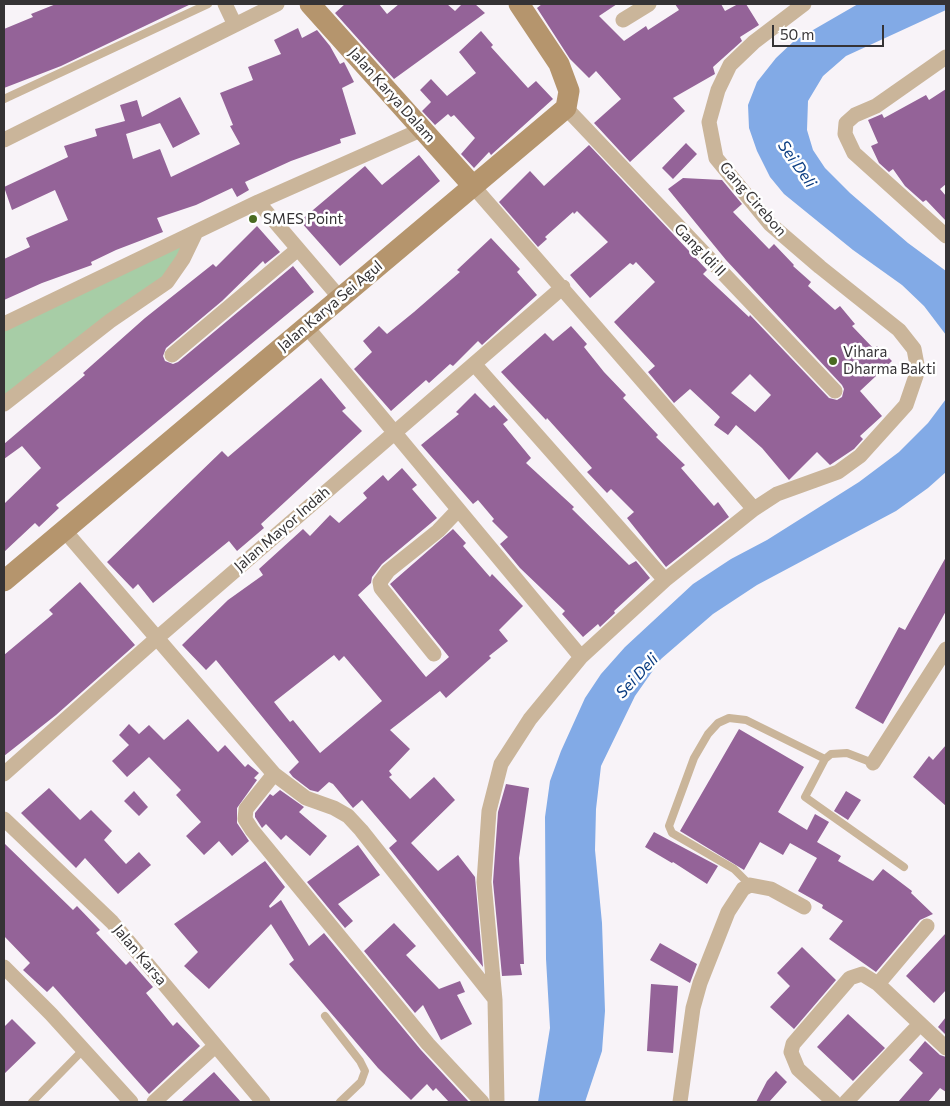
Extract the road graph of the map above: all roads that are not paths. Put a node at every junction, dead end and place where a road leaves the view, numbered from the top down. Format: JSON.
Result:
{"nodes":[{"id":1,"x":208,"y":4,"type":"edge"},
{"id":2,"x":225,"y":4,"type":"edge"},
{"id":3,"x":277,"y":4,"type":"edge"},
{"id":4,"x":310,"y":4,"type":"edge"},
{"id":5,"x":519,"y":4,"type":"edge"},
{"id":6,"x":649,"y":4,"type":"edge"},
{"id":7,"x":804,"y":4,"type":"edge"},
{"id":8,"x":623,"y":20,"type":"dead end"},
{"id":9,"x":235,"y":25,"type":"junction"},
{"id":10,"x":946,"y":57,"type":"edge"},
{"id":11,"x":4,"y":99,"type":"edge"},
{"id":12,"x":566,"y":108,"type":"junction"},
{"id":13,"x":422,"y":129,"type":"junction"},
{"id":14,"x":4,"y":140,"type":"edge"},
{"id":15,"x":473,"y":186,"type":"junction"},
{"id":16,"x":258,"y":202,"type":"junction"},
{"id":17,"x":196,"y":232,"type":"junction"},
{"id":18,"x":946,"y":236,"type":"edge"},
{"id":19,"x":298,"y":249,"type":"junction"},
{"id":20,"x":563,"y":287,"type":"junction"},
{"id":21,"x":340,"y":298,"type":"junction"},
{"id":22,"x":4,"y":324,"type":"edge"},
{"id":23,"x":306,"y":326,"type":"junction"},
{"id":24,"x":172,"y":355,"type":"dead end"},
{"id":25,"x":475,"y":365,"type":"junction"},
{"id":26,"x":835,"y":391,"type":"dead end"},
{"id":27,"x":4,"y":404,"type":"edge"},
{"id":28,"x":394,"y":433,"type":"junction"},
{"id":29,"x":754,"y":509,"type":"junction"},
{"id":30,"x":458,"y":510,"type":"junction"},
{"id":31,"x":64,"y":530,"type":"junction"},
{"id":32,"x":665,"y":580,"type":"junction"},
{"id":33,"x":4,"y":581,"type":"edge"},
{"id":34,"x":156,"y":639,"type":"junction"},
{"id":35,"x":946,"y":649,"type":"edge"},
{"id":36,"x":434,"y":654,"type":"dead end"},
{"id":37,"x":581,"y":657,"type":"junction"},
{"id":38,"x":825,"y":759,"type":"junction"},
{"id":39,"x":873,"y":763,"type":"joint"},
{"id":40,"x":4,"y":774,"type":"edge"},
{"id":41,"x":274,"y":774,"type":"junction"},
{"id":42,"x":4,"y":819,"type":"edge"},
{"id":43,"x":904,"y":867,"type":"dead end"},
{"id":44,"x":750,"y":884,"type":"junction"},
{"id":45,"x":804,"y":907,"type":"dead end"},
{"id":46,"x":927,"y":926,"type":"dead end"},
{"id":47,"x":4,"y":967,"type":"edge"},
{"id":48,"x":878,"y":984,"type":"junction"},
{"id":49,"x":495,"y":1000,"type":"junction"},
{"id":50,"x":325,"y":1016,"type":"dead end"},
{"id":51,"x":920,"y":1024,"type":"junction"},
{"id":52,"x":214,"y":1046,"type":"junction"},
{"id":53,"x":946,"y":1048,"type":"edge"},
{"id":54,"x":83,"y":1050,"type":"junction"},
{"id":55,"x":32,"y":1102,"type":"edge"},
{"id":56,"x":131,"y":1102,"type":"edge"},
{"id":57,"x":154,"y":1102,"type":"edge"},
{"id":58,"x":263,"y":1102,"type":"edge"},
{"id":59,"x":340,"y":1102,"type":"edge"},
{"id":60,"x":482,"y":1102,"type":"edge"},
{"id":61,"x":497,"y":1102,"type":"edge"},
{"id":62,"x":680,"y":1102,"type":"edge"},
{"id":63,"x":834,"y":1102,"type":"edge"},
{"id":64,"x":846,"y":1102,"type":"edge"}],
"edges":[{"from":1,"to":11,"type":"lane"},
{"from":2,"to":9,"type":"street"},
{"from":3,"to":9,"type":"street"},
{"from":4,"to":13,"type":"main road","name":"Jalan Karya Dalam"},
{"from":5,"to":12,"type":"main road"},
{"from":6,"to":8,"type":"street"},
{"from":7,"to":29,"type":"street","name":"Gang Cirebon"},
{"from":9,"to":14,"type":"street"},
{"from":10,"to":18,"type":"street"},
{"from":12,"to":15,"type":"main road","name":"Jalan Karya Sei Agul"},
{"from":12,"to":26,"type":"street","name":"Gang Idi II"},
{"from":13,"to":15,"type":"main road","name":"Jalan Karya Dalam"},
{"from":13,"to":16,"type":"street"},
{"from":15,"to":20,"type":"street"},
{"from":15,"to":21,"type":"main road","name":"Jalan Karya Sei Agul"},
{"from":16,"to":17,"type":"street"},
{"from":16,"to":19,"type":"street"},
{"from":17,"to":22,"type":"street"},
{"from":17,"to":27,"type":"street"},
{"from":19,"to":21,"type":"street"},
{"from":19,"to":24,"type":"street"},
{"from":20,"to":25,"type":"street","name":"Jalan Mayor Indah"},
{"from":20,"to":29,"type":"street"},
{"from":21,"to":23,"type":"main road","name":"Jalan Karya Sei Agul"},
{"from":23,"to":28,"type":"street"},
{"from":23,"to":31,"type":"main road","name":"Jalan Karya Sei Agul"},
{"from":25,"to":28,"type":"street","name":"Jalan Mayor Indah"},
{"from":25,"to":32,"type":"street"},
{"from":28,"to":30,"type":"street"},
{"from":28,"to":34,"type":"street","name":"Jalan Mayor Indah"},
{"from":29,"to":32,"type":"street"},
{"from":30,"to":36,"type":"street"},
{"from":30,"to":37,"type":"street"},
{"from":31,"to":33,"type":"main road","name":"Jalan Karya Sei Agul"},
{"from":31,"to":34,"type":"street"},
{"from":32,"to":37,"type":"street"},
{"from":34,"to":40,"type":"street","name":"Jalan Mayor Indah"},
{"from":34,"to":41,"type":"street"},
{"from":35,"to":39,"type":"street"},
{"from":37,"to":49,"type":"street"},
{"from":38,"to":39,"type":"lane"},
{"from":38,"to":43,"type":"lane"},
{"from":38,"to":44,"type":"lane"},
{"from":41,"to":49,"type":"street"},
{"from":41,"to":60,"type":"street"},
{"from":42,"to":52,"type":"street","name":"Jalan Karsa"},
{"from":44,"to":45,"type":"street"},
{"from":44,"to":62,"type":"street"},
{"from":46,"to":48,"type":"street"},
{"from":47,"to":54,"type":"street"},
{"from":48,"to":51,"type":"street"},
{"from":48,"to":63,"type":"street"},
{"from":49,"to":61,"type":"street"},
{"from":50,"to":59,"type":"lane"},
{"from":51,"to":53,"type":"street"},
{"from":51,"to":64,"type":"street"},
{"from":52,"to":57,"type":"street"},
{"from":52,"to":58,"type":"street","name":"Jalan Karsa"},
{"from":54,"to":55,"type":"lane"},
{"from":54,"to":56,"type":"street"}]}
